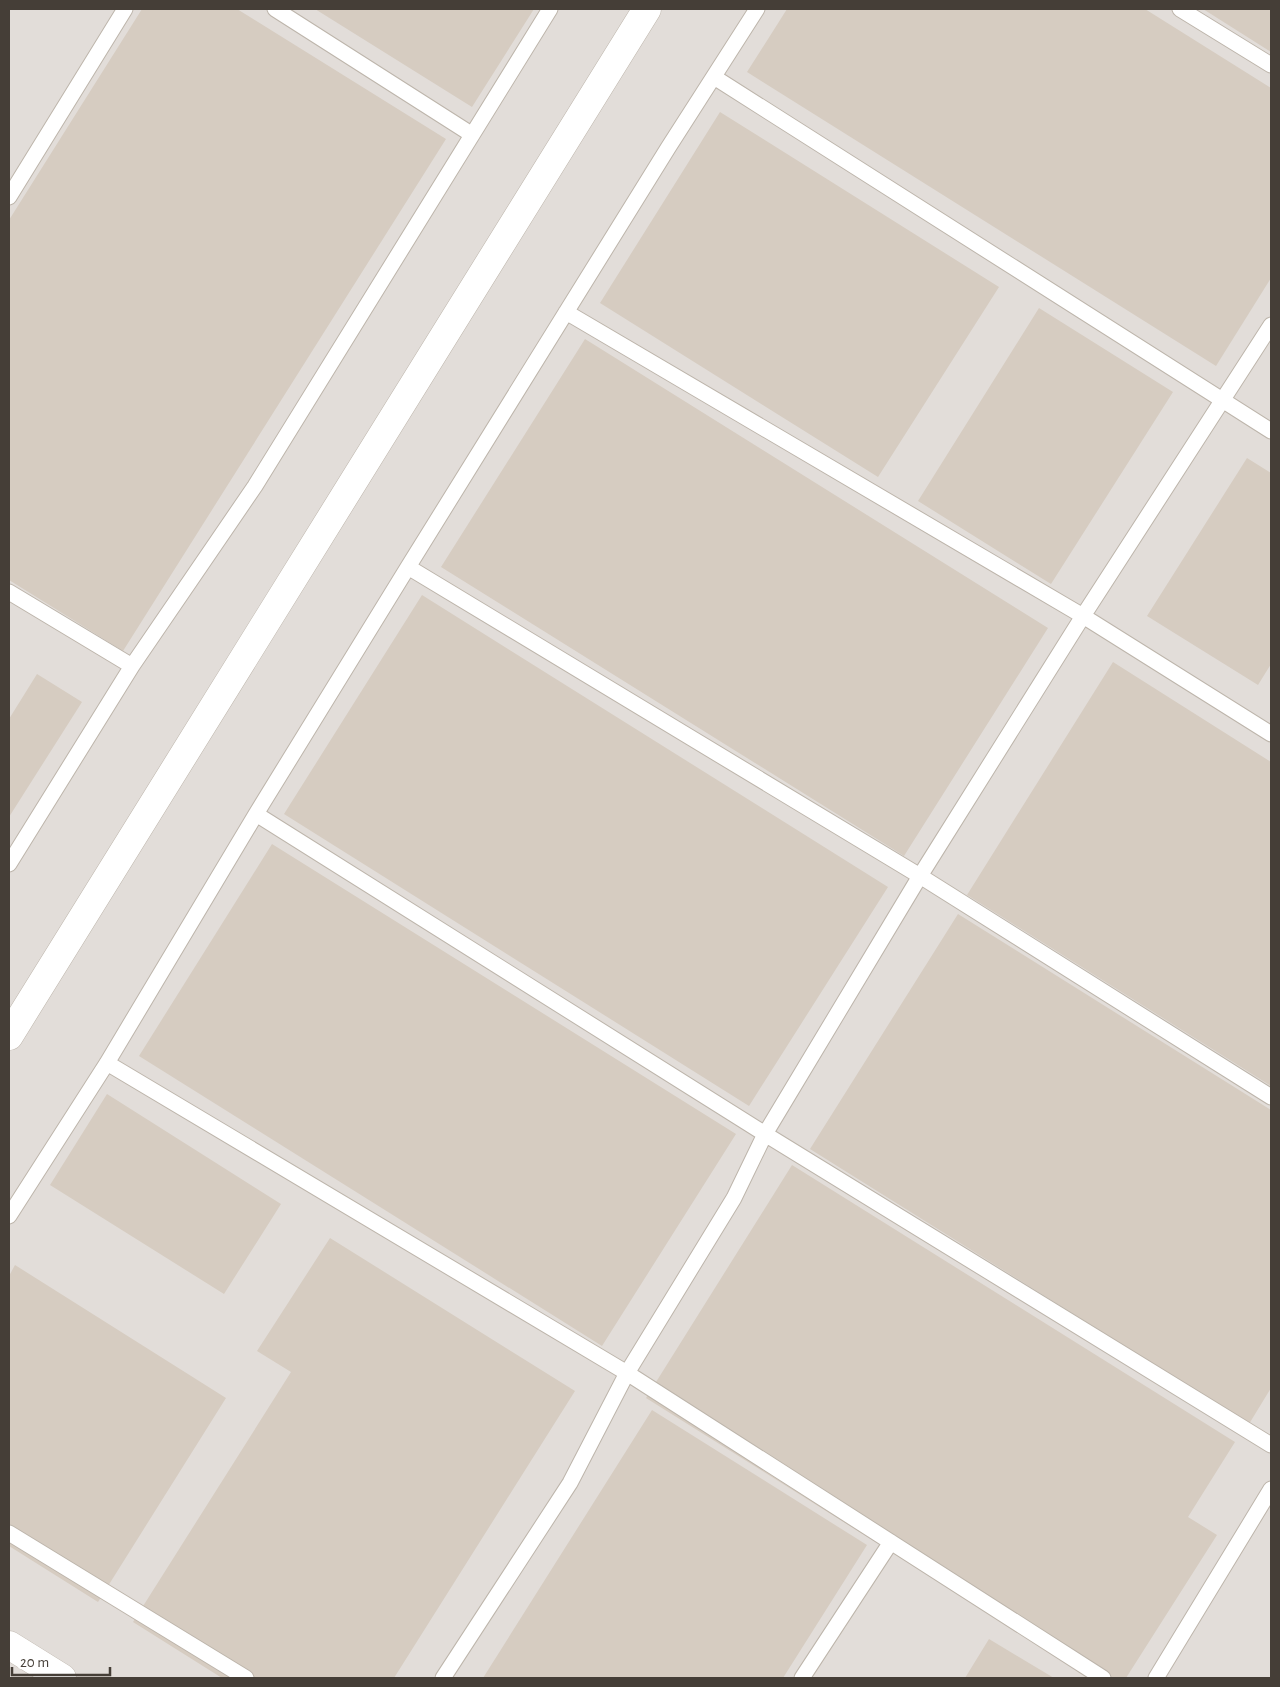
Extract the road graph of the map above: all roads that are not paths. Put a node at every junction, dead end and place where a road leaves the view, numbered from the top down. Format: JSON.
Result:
{"nodes":[{"id":1,"x":125,"y":9,"type":"edge"},
{"id":2,"x":275,"y":9,"type":"edge"},
{"id":3,"x":550,"y":9,"type":"edge"},
{"id":4,"x":647,"y":9,"type":"edge"},
{"id":5,"x":757,"y":9,"type":"edge"},
{"id":6,"x":1180,"y":9,"type":"edge"},
{"id":7,"x":1271,"y":65,"type":"edge"},
{"id":8,"x":714,"y":77,"type":"junction"},
{"id":9,"x":471,"y":134,"type":"junction"},
{"id":10,"x":9,"y":197,"type":"edge"},
{"id":11,"x":566,"y":312,"type":"junction"},
{"id":12,"x":1271,"y":325,"type":"edge"},
{"id":13,"x":1222,"y":401,"type":"junction"},
{"id":14,"x":1271,"y":431,"type":"edge"},
{"id":15,"x":408,"y":568,"type":"junction"},
{"id":16,"x":9,"y":592,"type":"edge"},
{"id":17,"x":1083,"y":616,"type":"junction"},
{"id":18,"x":132,"y":666,"type":"junction"},
{"id":19,"x":1271,"y":734,"type":"edge"},
{"id":20,"x":256,"y":814,"type":"junction"},
{"id":21,"x":9,"y":864,"type":"edge"},
{"id":22,"x":920,"y":876,"type":"junction"},
{"id":23,"x":9,"y":1036,"type":"edge"},
{"id":24,"x":107,"y":1063,"type":"junction"},
{"id":25,"x":1271,"y":1097,"type":"edge"},
{"id":26,"x":765,"y":1134,"type":"junction"},
{"id":27,"x":9,"y":1216,"type":"edge"},
{"id":28,"x":627,"y":1373,"type":"junction"},
{"id":29,"x":1271,"y":1445,"type":"edge"},
{"id":30,"x":1271,"y":1489,"type":"edge"},
{"id":31,"x":9,"y":1533,"type":"edge"},
{"id":32,"x":891,"y":1542,"type":"junction"},
{"id":33,"x":9,"y":1644,"type":"edge"},
{"id":34,"x":62,"y":1678,"type":"edge"},
{"id":35,"x":246,"y":1678,"type":"edge"},
{"id":36,"x":443,"y":1678,"type":"edge"},
{"id":37,"x":802,"y":1678,"type":"edge"},
{"id":38,"x":1104,"y":1678,"type":"edge"},
{"id":39,"x":1156,"y":1678,"type":"edge"}],
"edges":[{"from":1,"to":10,"type":"lane"},
{"from":2,"to":9,"type":"lane"},
{"from":3,"to":9,"type":"lane"},
{"from":4,"to":23,"type":"street"},
{"from":5,"to":8,"type":"lane"},
{"from":6,"to":7,"type":"lane"},
{"from":8,"to":11,"type":"lane"},
{"from":8,"to":13,"type":"lane"},
{"from":9,"to":18,"type":"lane"},
{"from":11,"to":15,"type":"lane"},
{"from":11,"to":17,"type":"lane"},
{"from":12,"to":13,"type":"lane"},
{"from":13,"to":14,"type":"lane"},
{"from":13,"to":17,"type":"lane"},
{"from":15,"to":20,"type":"lane"},
{"from":15,"to":22,"type":"lane"},
{"from":16,"to":18,"type":"lane"},
{"from":17,"to":19,"type":"lane"},
{"from":17,"to":22,"type":"lane"},
{"from":18,"to":21,"type":"lane"},
{"from":20,"to":24,"type":"lane"},
{"from":20,"to":26,"type":"lane"},
{"from":22,"to":25,"type":"lane"},
{"from":22,"to":26,"type":"lane"},
{"from":24,"to":27,"type":"lane"},
{"from":24,"to":28,"type":"lane"},
{"from":26,"to":28,"type":"lane"},
{"from":26,"to":29,"type":"lane"},
{"from":28,"to":32,"type":"lane"},
{"from":28,"to":36,"type":"lane"},
{"from":30,"to":39,"type":"lane"},
{"from":31,"to":35,"type":"lane"},
{"from":32,"to":37,"type":"lane"},
{"from":32,"to":38,"type":"lane"},
{"from":33,"to":34,"type":"street"}]}
